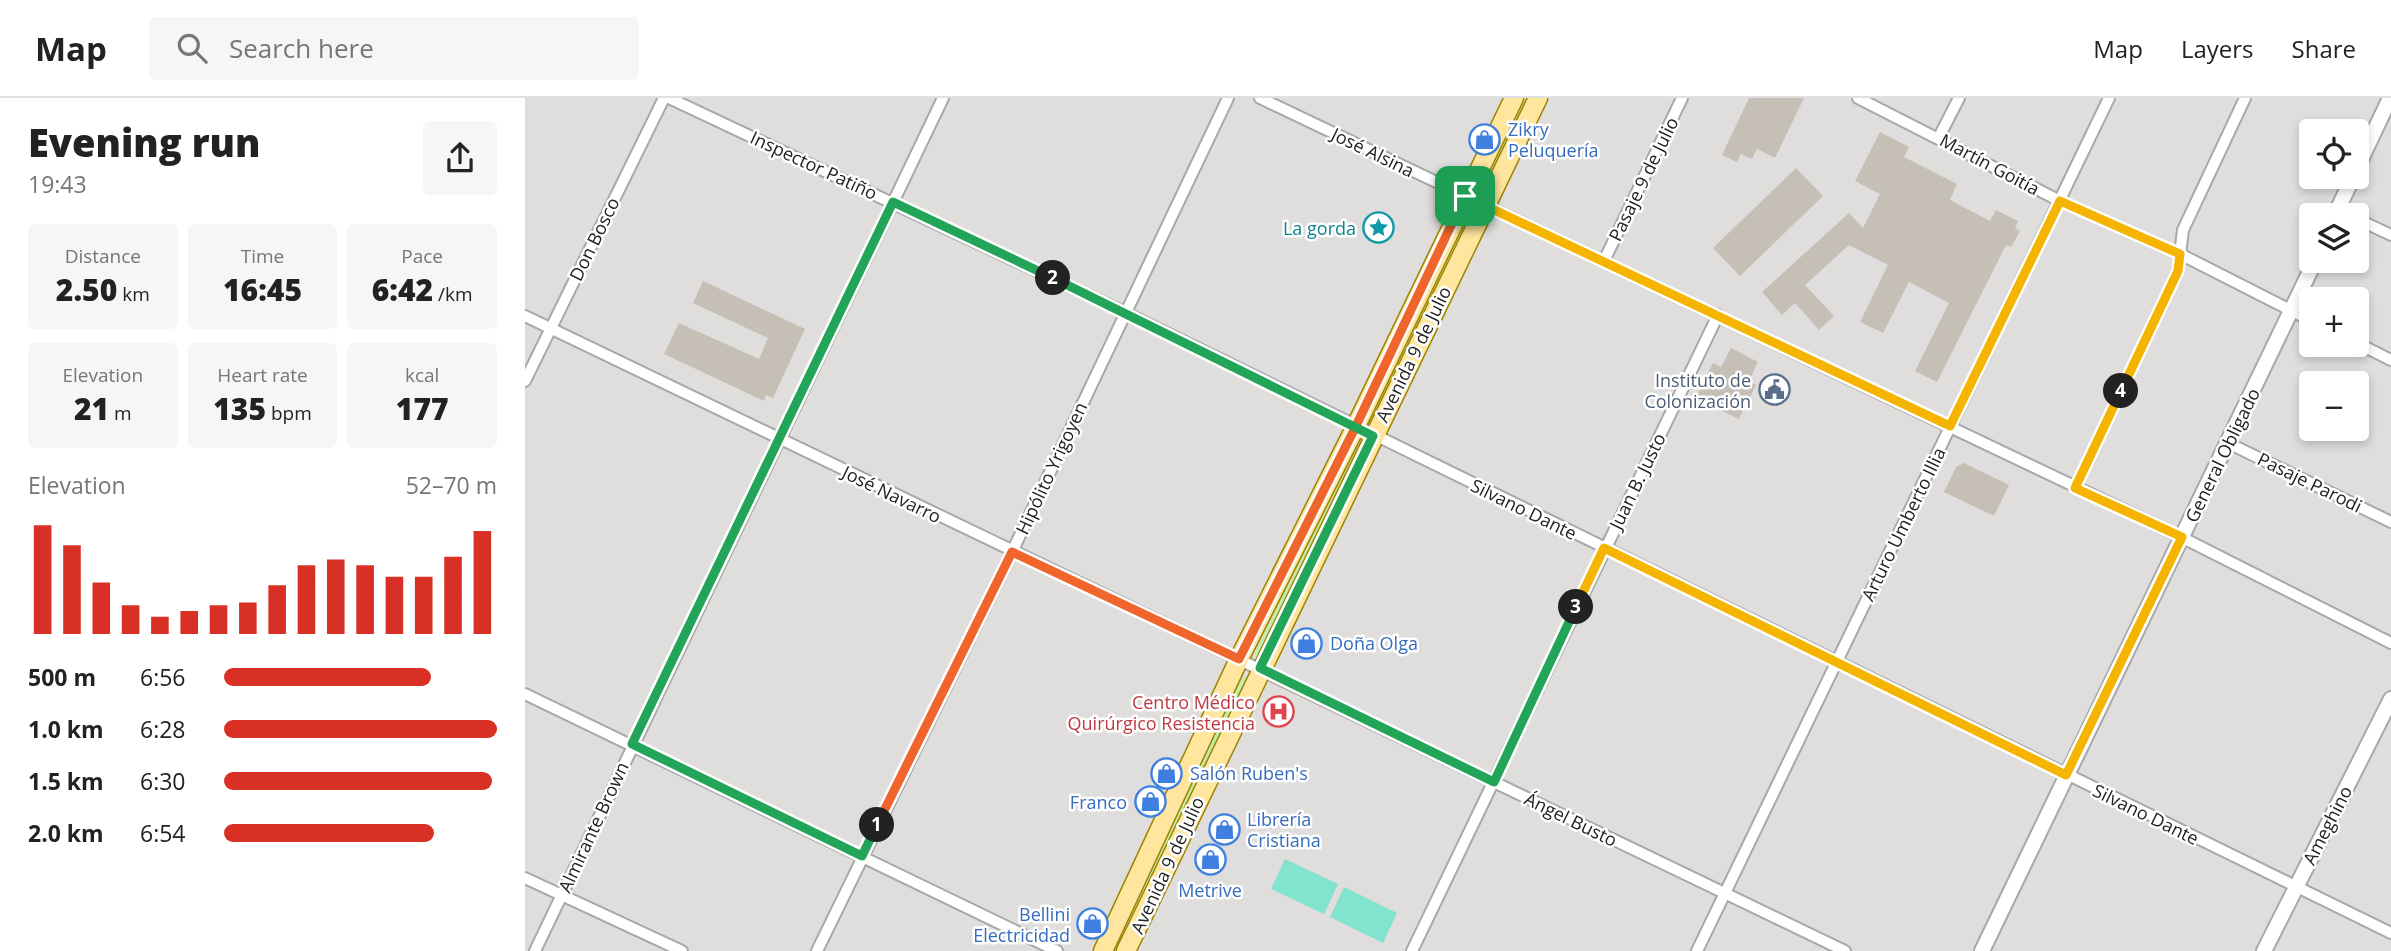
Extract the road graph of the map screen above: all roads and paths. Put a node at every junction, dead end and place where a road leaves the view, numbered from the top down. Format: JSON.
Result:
{"nodes":[{"id":1,"x":667,"y":98,"type":"edge"},
{"id":2,"x":943,"y":98,"type":"edge"},
{"id":3,"x":1228,"y":98,"type":"edge"},
{"id":4,"x":1261,"y":98,"type":"edge"},
{"id":5,"x":1514,"y":98,"type":"edge"},
{"id":6,"x":1538,"y":98,"type":"edge"},
{"id":7,"x":1682,"y":98,"type":"edge"},
{"id":8,"x":1858,"y":98,"type":"edge"},
{"id":9,"x":1959,"y":98,"type":"edge"},
{"id":10,"x":2109,"y":98,"type":"edge"},
{"id":11,"x":2245,"y":98,"type":"edge"},
{"id":12,"x":2390,"y":98,"type":"edge"},
{"id":13,"x":2386,"y":117,"type":"edge"},
{"id":14,"x":1939,"y":137,"type":"junction"},
{"id":15,"x":2369,"y":147,"type":"edge"},
{"id":16,"x":1465,"y":196,"type":"junction"},
{"id":17,"x":2060,"y":201,"type":"junction"},
{"id":18,"x":893,"y":202,"type":"junction"},
{"id":19,"x":1485,"y":206,"type":"junction"},
{"id":20,"x":2369,"y":225,"type":"edge"},
{"id":21,"x":2391,"y":235,"type":"edge"},
{"id":22,"x":2180,"y":254,"type":"junction"},
{"id":23,"x":1604,"y":261,"type":"junction"},
{"id":24,"x":2310,"y":273,"type":"edge"},
{"id":25,"x":1124,"y":312,"type":"junction"},
{"id":26,"x":2293,"y":312,"type":"junction"},
{"id":27,"x":1718,"y":315,"type":"junction"},
{"id":28,"x":2299,"y":315,"type":"edge"},
{"id":29,"x":525,"y":316,"type":"edge"},
{"id":30,"x":550,"y":328,"type":"junction"},
{"id":31,"x":2369,"y":349,"type":"edge"},
{"id":32,"x":2391,"y":360,"type":"edge"},
{"id":33,"x":525,"y":381,"type":"edge"},
{"id":34,"x":1950,"y":426,"type":"junction"},
{"id":35,"x":1355,"y":428,"type":"junction"},
{"id":36,"x":1373,"y":436,"type":"junction"},
{"id":37,"x":779,"y":439,"type":"junction"},
{"id":38,"x":2228,"y":443,"type":"junction"},
{"id":39,"x":2075,"y":488,"type":"junction"},
{"id":40,"x":2391,"y":522,"type":"edge"},
{"id":41,"x":2182,"y":537,"type":"junction"},
{"id":42,"x":1604,"y":548,"type":"junction"},
{"id":43,"x":1012,"y":552,"type":"junction"},
{"id":44,"x":2391,"y":643,"type":"edge"},
{"id":45,"x":1239,"y":659,"type":"junction"},
{"id":46,"x":1836,"y":661,"type":"junction"},
{"id":47,"x":1260,"y":668,"type":"junction"},
{"id":48,"x":525,"y":694,"type":"edge"},
{"id":49,"x":2391,"y":699,"type":"edge"},
{"id":50,"x":632,"y":744,"type":"junction"},
{"id":51,"x":2066,"y":775,"type":"junction"},
{"id":52,"x":1494,"y":782,"type":"junction"},
{"id":53,"x":862,"y":856,"type":"junction"},
{"id":54,"x":525,"y":878,"type":"edge"},
{"id":55,"x":2295,"y":887,"type":"junction"},
{"id":56,"x":1725,"y":894,"type":"junction"},
{"id":57,"x":562,"y":896,"type":"junction"},
{"id":58,"x":2391,"y":933,"type":"edge"},
{"id":59,"x":535,"y":951,"type":"edge"},
{"id":60,"x":682,"y":951,"type":"edge"},
{"id":61,"x":817,"y":951,"type":"edge"},
{"id":62,"x":1057,"y":951,"type":"edge"},
{"id":63,"x":1103,"y":951,"type":"edge"},
{"id":64,"x":1126,"y":951,"type":"edge"},
{"id":65,"x":1412,"y":951,"type":"edge"},
{"id":66,"x":1697,"y":951,"type":"edge"},
{"id":67,"x":1845,"y":951,"type":"edge"},
{"id":68,"x":1982,"y":951,"type":"edge"},
{"id":69,"x":2264,"y":951,"type":"edge"}],
"edges":[{"from":1,"to":18,"type":"street","name":"Inspector Patiño"},
{"from":1,"to":30,"type":"street","name":"Don Bosco"},
{"from":2,"to":18,"type":"street","name":"Almirante Brown"},
{"from":3,"to":25,"type":"street","name":"Hipólito Yrigoyen"},
{"from":4,"to":16,"type":"street","name":"José Alsina"},
{"from":5,"to":16,"type":"main road","name":"Avenida 9 de Julio"},
{"from":6,"to":19,"type":"main road","name":"Avenida 9 de Julio"},
{"from":7,"to":23,"type":"street","name":"Pasaje 9 de Julio"},
{"from":8,"to":14,"type":"street","name":"Martín Goitía"},
{"from":9,"to":14,"type":"street"},
{"from":10,"to":17,"type":"street","name":"Arturo Umberto Illia"},
{"from":11,"to":22,"type":"street"},
{"from":12,"to":13,"type":"street"},
{"from":13,"to":15,"type":"street"},
{"from":14,"to":17,"type":"street","name":"Martín Goitía"},
{"from":16,"to":19,"type":"street","name":"José Alsina"},
{"from":16,"to":35,"type":"main road","name":"Avenida 9 de Julio"},
{"from":17,"to":22,"type":"street","name":"Martín Goitía"},
{"from":17,"to":34,"type":"street","name":"Arturo Umberto Illia"},
{"from":18,"to":25,"type":"street","name":"Inspector Patiño"},
{"from":18,"to":37,"type":"street","name":"Almirante Brown"},
{"from":19,"to":23,"type":"street","name":"José Alsina"},
{"from":19,"to":36,"type":"main road","name":"Avenida 9 de Julio"},
{"from":20,"to":21,"type":"street"},
{"from":22,"to":26,"type":"street","name":"Martín Goitía"},
{"from":22,"to":39,"type":"street"},
{"from":23,"to":27,"type":"street","name":"José Alsina"},
{"from":24,"to":26,"type":"street","name":"General Obligado"},
{"from":25,"to":35,"type":"street","name":"Inspector Patiño"},
{"from":25,"to":43,"type":"street","name":"Hipólito Yrigoyen"},
{"from":26,"to":28,"type":"street","name":"Martín Goitía"},
{"from":26,"to":38,"type":"street","name":"General Obligado"},
{"from":27,"to":34,"type":"street","name":"José Alsina"},
{"from":27,"to":42,"type":"street","name":"Juan B. Justo"},
{"from":29,"to":30,"type":"street","name":"José Navarro"},
{"from":30,"to":33,"type":"street","name":"Don Bosco"},
{"from":30,"to":37,"type":"street","name":"José Navarro"},
{"from":31,"to":32,"type":"street"},
{"from":34,"to":39,"type":"street","name":"José Alsina"},
{"from":34,"to":46,"type":"street","name":"Arturo Umberto Illia"},
{"from":35,"to":36,"type":"street","name":"Inspector Patiño"},
{"from":35,"to":45,"type":"main road","name":"Avenida 9 de Julio"},
{"from":36,"to":42,"type":"street","name":"Silvano Dante"},
{"from":36,"to":47,"type":"main road","name":"Avenida 9 de Julio"},
{"from":37,"to":43,"type":"street","name":"José Navarro"},
{"from":37,"to":50,"type":"street","name":"Almirante Brown"},
{"from":38,"to":40,"type":"street","name":"Pasaje Parodi"},
{"from":38,"to":41,"type":"street","name":"General Obligado"},
{"from":39,"to":41,"type":"street","name":"José Alsina"},
{"from":41,"to":44,"type":"street","name":"José Alsina"},
{"from":41,"to":51,"type":"street","name":"General Obligado"},
{"from":42,"to":46,"type":"street","name":"Silvano Dante"},
{"from":42,"to":52,"type":"street","name":"Juan B. Justo"},
{"from":43,"to":45,"type":"street","name":"José Navarro"},
{"from":43,"to":53,"type":"street","name":"Hipólito Yrigoyen"},
{"from":45,"to":47,"type":"street","name":"José Navarro"},
{"from":45,"to":63,"type":"main road","name":"Avenida 9 de Julio"},
{"from":46,"to":51,"type":"street","name":"Silvano Dante"},
{"from":46,"to":56,"type":"street","name":"Arturo Umberto Illia"},
{"from":47,"to":52,"type":"street","name":"Ángel Busto"},
{"from":47,"to":64,"type":"main road","name":"Avenida 9 de Julio"},
{"from":48,"to":50,"type":"street"},
{"from":49,"to":55,"type":"street","name":"Ameghino"},
{"from":50,"to":53,"type":"street"},
{"from":50,"to":57,"type":"street","name":"Almirante Brown"},
{"from":51,"to":55,"type":"street","name":"Silvano Dante"},
{"from":51,"to":68,"type":"street","name":"General Obligado"},
{"from":52,"to":56,"type":"street","name":"Ángel Busto"},
{"from":52,"to":65,"type":"street","name":"Juan B. Justo"},
{"from":53,"to":61,"type":"street","name":"Hipólito Yrigoyen"},
{"from":53,"to":62,"type":"street"},
{"from":54,"to":57,"type":"street"},
{"from":55,"to":58,"type":"street","name":"Silvano Dante"},
{"from":55,"to":69,"type":"street","name":"Ameghino"},
{"from":56,"to":66,"type":"street","name":"Arturo Umberto Illia"},
{"from":56,"to":67,"type":"street","name":"Ángel Busto"},
{"from":57,"to":59,"type":"street","name":"Almirante Brown"},
{"from":57,"to":60,"type":"street"}]}
